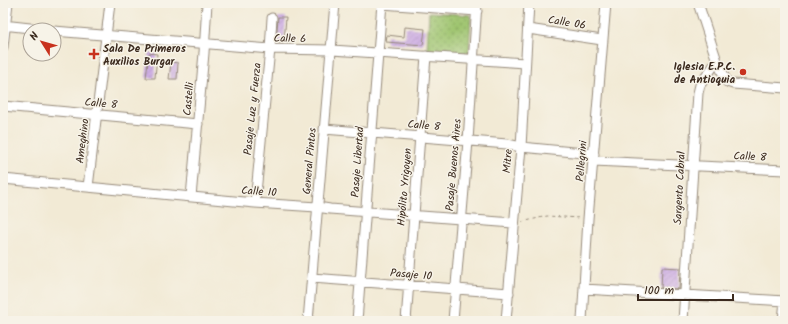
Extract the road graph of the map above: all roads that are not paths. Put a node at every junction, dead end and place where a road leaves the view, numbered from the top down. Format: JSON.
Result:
{"nodes":[{"id":1,"x":8,"y":3,"type":"edge"},
{"id":2,"x":110,"y":3,"type":"edge"},
{"id":3,"x":207,"y":3,"type":"edge"},
{"id":4,"x":335,"y":3,"type":"edge"},
{"id":5,"x":529,"y":3,"type":"edge"},
{"id":6,"x":606,"y":3,"type":"edge"},
{"id":7,"x":698,"y":3,"type":"edge"},
{"id":8,"x":382,"y":4,"type":"edge"},
{"id":9,"x":477,"y":7,"type":"edge"},
{"id":10,"x":272,"y":18,"type":"dead end"},
{"id":11,"x":4,"y":26,"type":"edge"},
{"id":12,"x":22,"y":28,"type":"edge"},
{"id":13,"x":528,"y":29,"type":"junction"},
{"id":14,"x":62,"y":32,"type":"edge"},
{"id":15,"x":106,"y":36,"type":"junction"},
{"id":16,"x":602,"y":40,"type":"junction"},
{"id":17,"x":204,"y":45,"type":"junction"},
{"id":18,"x":3,"y":47,"type":"edge"},
{"id":19,"x":270,"y":50,"type":"junction"},
{"id":20,"x":332,"y":50,"type":"junction"},
{"id":21,"x":378,"y":53,"type":"junction"},
{"id":22,"x":426,"y":56,"type":"junction"},
{"id":23,"x":473,"y":59,"type":"junction"},
{"id":24,"x":717,"y":61,"type":"junction"},
{"id":25,"x":525,"y":63,"type":"junction"},
{"id":26,"x":785,"y":88,"type":"edge"},
{"id":27,"x":3,"y":106,"type":"edge"},
{"id":28,"x":97,"y":115,"type":"junction"},
{"id":29,"x":198,"y":124,"type":"junction"},
{"id":30,"x":324,"y":129,"type":"junction"},
{"id":31,"x":371,"y":132,"type":"junction"},
{"id":32,"x":420,"y":136,"type":"junction"},
{"id":33,"x":468,"y":141,"type":"junction"},
{"id":34,"x":521,"y":147,"type":"junction"},
{"id":35,"x":594,"y":158,"type":"junction"},
{"id":36,"x":693,"y":165,"type":"junction"},
{"id":37,"x":785,"y":170,"type":"edge"},
{"id":38,"x":3,"y":179,"type":"edge"},
{"id":39,"x":88,"y":187,"type":"junction"},
{"id":40,"x":191,"y":197,"type":"junction"},
{"id":41,"x":255,"y":204,"type":"junction"},
{"id":42,"x":317,"y":207,"type":"junction"},
{"id":43,"x":365,"y":212,"type":"junction"},
{"id":44,"x":413,"y":216,"type":"junction"},
{"id":45,"x":461,"y":220,"type":"junction"},
{"id":46,"x":513,"y":223,"type":"junction"},
{"id":47,"x":312,"y":278,"type":"junction"},
{"id":48,"x":360,"y":282,"type":"junction"},
{"id":49,"x":408,"y":285,"type":"junction"},
{"id":50,"x":456,"y":289,"type":"junction"},
{"id":51,"x":584,"y":289,"type":"junction"},
{"id":52,"x":509,"y":293,"type":"junction"},
{"id":53,"x":685,"y":294,"type":"junction"},
{"id":54,"x":785,"y":301,"type":"edge"},
{"id":55,"x":308,"y":321,"type":"edge"},
{"id":56,"x":357,"y":321,"type":"edge"},
{"id":57,"x":406,"y":321,"type":"edge"},
{"id":58,"x":453,"y":321,"type":"edge"},
{"id":59,"x":506,"y":321,"type":"edge"},
{"id":60,"x":582,"y":321,"type":"edge"},
{"id":61,"x":683,"y":321,"type":"edge"},
{"id":62,"x":784,"y":321,"type":"edge"}],
"edges":[{"from":1,"to":11,"type":"street"},
{"from":2,"to":15,"type":"street","name":"Ameghino"},
{"from":3,"to":17,"type":"street","name":"Castelli"},
{"from":4,"to":20,"type":"street","name":"General Pintos"},
{"from":5,"to":13,"type":"street","name":"Mitre"},
{"from":6,"to":16,"type":"street","name":"Pellegrini"},
{"from":7,"to":24,"type":"street"},
{"from":8,"to":9,"type":"street"},
{"from":8,"to":21,"type":"street","name":"Pasaje Libertad"},
{"from":9,"to":23,"type":"street","name":"Pasaje Buenos Aires"},
{"from":10,"to":19,"type":"street","name":"Pasaje Luz y Fuerza"},
{"from":11,"to":12,"type":"street"},
{"from":11,"to":18,"type":"street"},
{"from":13,"to":16,"type":"street","name":"Calle 06"},
{"from":13,"to":25,"type":"street","name":"Mitre"},
{"from":14,"to":15,"type":"street","name":"Calle 6"},
{"from":15,"to":17,"type":"street","name":"Calle 6"},
{"from":15,"to":28,"type":"street","name":"Ameghino"},
{"from":16,"to":35,"type":"street","name":"Pellegrini"},
{"from":17,"to":19,"type":"street","name":"Calle 6"},
{"from":17,"to":29,"type":"street","name":"Castelli"},
{"from":19,"to":20,"type":"street","name":"Calle 6"},
{"from":19,"to":41,"type":"street","name":"Pasaje Luz y Fuerza"},
{"from":20,"to":21,"type":"street","name":"Calle 6"},
{"from":20,"to":30,"type":"street","name":"General Pintos"},
{"from":21,"to":22,"type":"street","name":"Calle 6"},
{"from":21,"to":31,"type":"street","name":"Pasaje Libertad"},
{"from":22,"to":23,"type":"street","name":"Calle 6"},
{"from":22,"to":32,"type":"street","name":"Hipólito Yrigoyen"},
{"from":23,"to":25,"type":"street","name":"Calle 6"},
{"from":23,"to":33,"type":"street","name":"Pasaje Buenos Aires"},
{"from":24,"to":26,"type":"street"},
{"from":24,"to":36,"type":"street","name":"Sargento Cabral"},
{"from":25,"to":34,"type":"street","name":"Mitre"},
{"from":27,"to":28,"type":"street","name":"Calle 8"},
{"from":28,"to":29,"type":"street","name":"Calle 8"},
{"from":28,"to":39,"type":"street","name":"Ameghino"},
{"from":29,"to":40,"type":"street","name":"Castelli"},
{"from":30,"to":31,"type":"street","name":"Calle 8"},
{"from":30,"to":42,"type":"street","name":"General Pintos"},
{"from":31,"to":32,"type":"street","name":"Calle 8"},
{"from":31,"to":43,"type":"street","name":"Pasaje Libertad"},
{"from":32,"to":33,"type":"street","name":"Calle 8"},
{"from":32,"to":44,"type":"street","name":"Hipólito Yrigoyen"},
{"from":33,"to":34,"type":"street","name":"Calle 8"},
{"from":33,"to":45,"type":"street","name":"Pasaje Buenos Aires"},
{"from":34,"to":35,"type":"street","name":"Calle 8"},
{"from":34,"to":46,"type":"street","name":"Mitre"},
{"from":35,"to":36,"type":"street","name":"Calle 8"},
{"from":35,"to":51,"type":"street","name":"Pellegrini"},
{"from":36,"to":37,"type":"street","name":"Calle 8"},
{"from":36,"to":53,"type":"street","name":"Sargento Cabral"},
{"from":38,"to":39,"type":"street","name":"Calle 10"},
{"from":39,"to":40,"type":"street","name":"Calle 10"},
{"from":40,"to":41,"type":"street","name":"Calle 10"},
{"from":41,"to":42,"type":"street","name":"Calle 10"},
{"from":42,"to":43,"type":"street","name":"Calle 10"},
{"from":42,"to":47,"type":"street","name":"General Pintos"},
{"from":43,"to":44,"type":"street","name":"Calle 10"},
{"from":43,"to":48,"type":"street","name":"Pasaje Libertad"},
{"from":44,"to":45,"type":"street","name":"Calle 10"},
{"from":44,"to":49,"type":"street","name":"Hipólito Yrigoyen"},
{"from":45,"to":46,"type":"street","name":"Calle 10"},
{"from":45,"to":50,"type":"street","name":"Pasaje Buenos Aires"},
{"from":46,"to":52,"type":"street","name":"Mitre"},
{"from":47,"to":48,"type":"street","name":"Pasaje 10"},
{"from":47,"to":55,"type":"street","name":"General Pintos"},
{"from":48,"to":49,"type":"street","name":"Pasaje 10"},
{"from":48,"to":56,"type":"street","name":"Pasaje Libertad"},
{"from":49,"to":50,"type":"street","name":"Pasaje 10"},
{"from":49,"to":57,"type":"street","name":"Hipólito Yrigoyen"},
{"from":50,"to":52,"type":"street","name":"Pasaje 10"},
{"from":50,"to":58,"type":"street","name":"Pasaje Buenos Aires"},
{"from":51,"to":53,"type":"street"},
{"from":51,"to":60,"type":"street","name":"Pellegrini"},
{"from":52,"to":59,"type":"street","name":"Mitre"},
{"from":53,"to":54,"type":"street"},
{"from":53,"to":61,"type":"street","name":"Sargento Cabral"},
{"from":54,"to":62,"type":"street"}]}
